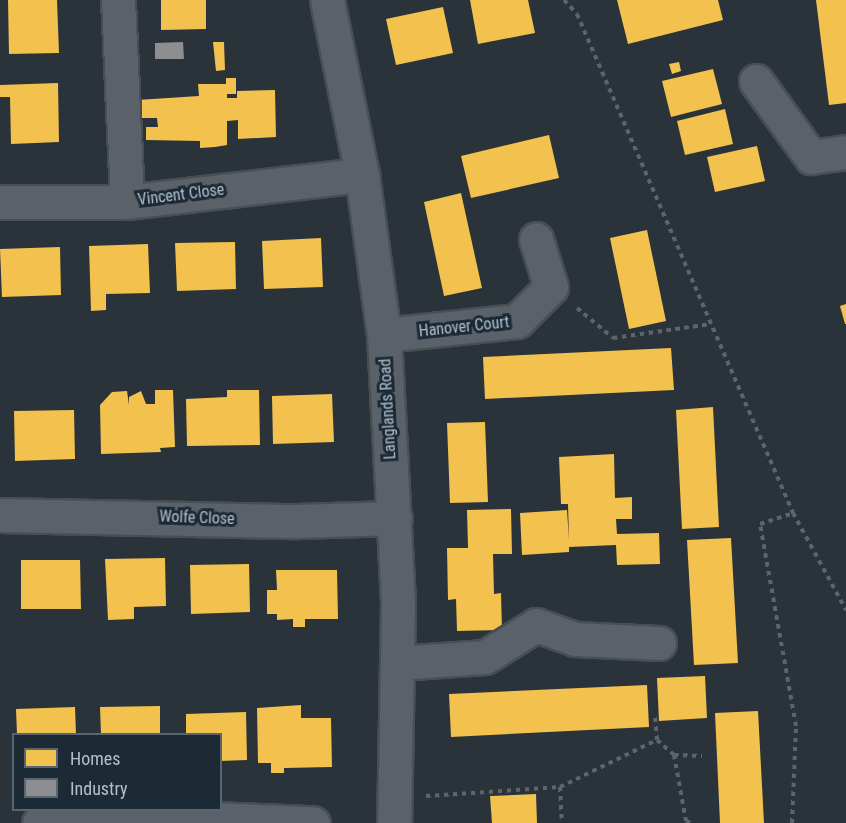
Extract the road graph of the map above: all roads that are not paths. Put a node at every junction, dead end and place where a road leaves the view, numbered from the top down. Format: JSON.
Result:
{"nodes":[{"id":1,"x":118,"y":0,"type":"edge"},
{"id":2,"x":327,"y":0,"type":"edge"},
{"id":3,"x":756,"y":81,"type":"dead end"},
{"id":4,"x":846,"y":152,"type":"edge"},
{"id":5,"x":362,"y":175,"type":"junction"},
{"id":6,"x":0,"y":202,"type":"edge"},
{"id":7,"x":127,"y":202,"type":"junction"},
{"id":8,"x":536,"y":239,"type":"dead end"},
{"id":9,"x":384,"y":335,"type":"junction"},
{"id":10,"x":0,"y":514,"type":"edge"},
{"id":11,"x":394,"y":518,"type":"junction"},
{"id":12,"x":659,"y":644,"type":"dead end"},
{"id":13,"x":399,"y":663,"type":"junction"},
{"id":14,"x":395,"y":810,"type":"edge"},
{"id":15,"x":39,"y":823,"type":"edge"},
{"id":16,"x":313,"y":823,"type":"edge"}],
"edges":[{"from":1,"to":7,"type":"street"},
{"from":2,"to":5,"type":"street","name":"Langlands Road"},
{"from":3,"to":4,"type":"street"},
{"from":5,"to":7,"type":"street","name":"Vincent Close"},
{"from":5,"to":9,"type":"street","name":"Langlands Road"},
{"from":6,"to":7,"type":"street","name":"Vincent Close"},
{"from":8,"to":9,"type":"street","name":"Hanover Court"},
{"from":9,"to":11,"type":"street","name":"Langlands Road"},
{"from":10,"to":11,"type":"street","name":"Wolfe Close"},
{"from":11,"to":13,"type":"street","name":"Langlands Road"},
{"from":12,"to":13,"type":"street"},
{"from":13,"to":14,"type":"street","name":"Langlands Road"},
{"from":15,"to":16,"type":"street"}]}
